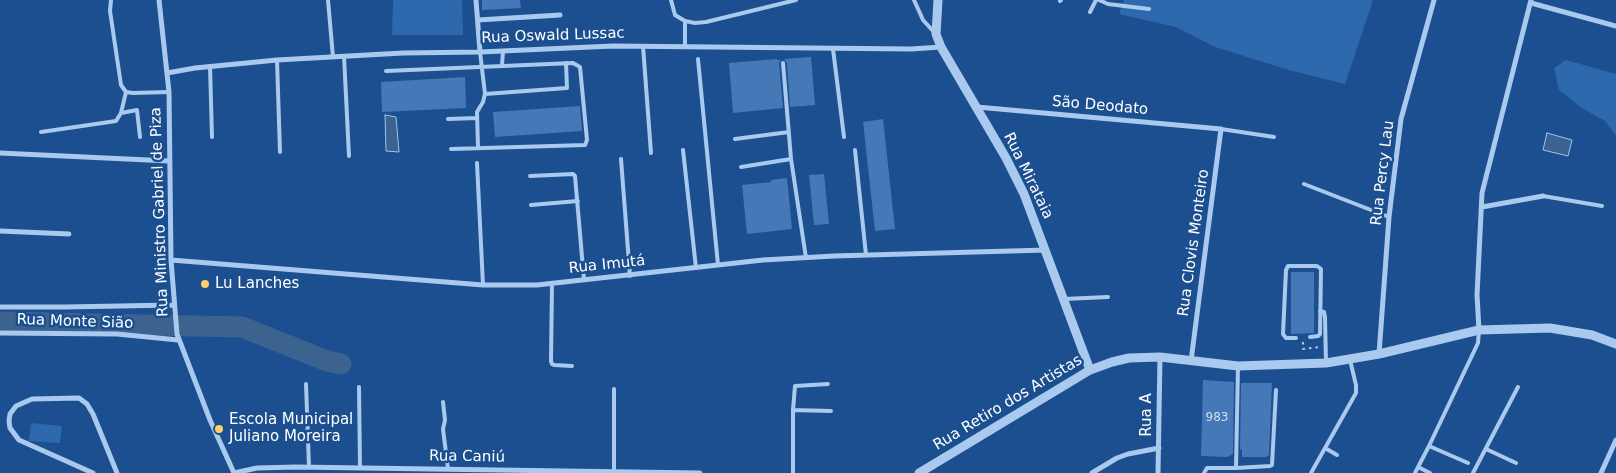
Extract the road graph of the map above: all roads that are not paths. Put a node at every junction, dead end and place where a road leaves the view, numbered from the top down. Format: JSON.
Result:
{"nodes":[{"id":1,"x":111,"y":0,"type":"edge"},
{"id":2,"x":159,"y":0,"type":"edge"},
{"id":3,"x":328,"y":0,"type":"edge"},
{"id":4,"x":476,"y":0,"type":"edge"},
{"id":5,"x":671,"y":0,"type":"edge"},
{"id":6,"x":796,"y":0,"type":"edge"},
{"id":7,"x":914,"y":0,"type":"edge"},
{"id":8,"x":938,"y":0,"type":"edge"},
{"id":9,"x":1097,"y":0,"type":"edge"},
{"id":10,"x":1434,"y":0,"type":"edge"},
{"id":11,"x":1531,"y":2,"type":"edge"},
{"id":12,"x":1149,"y":9,"type":"dead end"},
{"id":13,"x":1090,"y":12,"type":"dead end"},
{"id":14,"x":560,"y":15,"type":"dead end"},
{"id":15,"x":478,"y":20,"type":"junction"},
{"id":16,"x":685,"y":21,"type":"junction"},
{"id":17,"x":1616,"y":26,"type":"edge"},
{"id":18,"x":936,"y":34,"type":"junction"},
{"id":19,"x":643,"y":46,"type":"junction"},
{"id":20,"x":685,"y":46,"type":"junction"},
{"id":21,"x":941,"y":47,"type":"junction"},
{"id":22,"x":833,"y":49,"type":"junction"},
{"id":23,"x":503,"y":50,"type":"junction"},
{"id":24,"x":480,"y":52,"type":"junction"},
{"id":25,"x":344,"y":56,"type":"junction"},
{"id":26,"x":332,"y":57,"type":"junction"},
{"id":27,"x":698,"y":59,"type":"dead end"},
{"id":28,"x":277,"y":60,"type":"junction"},
{"id":29,"x":566,"y":63,"type":"junction"},
{"id":30,"x":783,"y":63,"type":"dead end"},
{"id":31,"x":502,"y":65,"type":"junction"},
{"id":32,"x":210,"y":66,"type":"junction"},
{"id":33,"x":482,"y":66,"type":"junction"},
{"id":34,"x":386,"y":71,"type":"dead end"},
{"id":35,"x":167,"y":73,"type":"junction"},
{"id":36,"x":126,"y":92,"type":"junction"},
{"id":37,"x":168,"y":92,"type":"junction"},
{"id":38,"x":485,"y":94,"type":"junction"},
{"id":39,"x":976,"y":107,"type":"junction"},
{"id":40,"x":121,"y":113,"type":"junction"},
{"id":41,"x":448,"y":118,"type":"dead end"},
{"id":42,"x":477,"y":118,"type":"junction"},
{"id":43,"x":1222,"y":129,"type":"junction"},
{"id":44,"x":41,"y":132,"type":"dead end"},
{"id":45,"x":789,"y":132,"type":"junction"},
{"id":46,"x":140,"y":137,"type":"dead end"},
{"id":47,"x":212,"y":137,"type":"dead end"},
{"id":48,"x":844,"y":137,"type":"dead end"},
{"id":49,"x":1274,"y":137,"type":"dead end"},
{"id":50,"x":736,"y":139,"type":"dead end"},
{"id":51,"x":478,"y":147,"type":"junction"},
{"id":52,"x":451,"y":148,"type":"dead end"},
{"id":53,"x":683,"y":150,"type":"dead end"},
{"id":54,"x":855,"y":150,"type":"dead end"},
{"id":55,"x":280,"y":152,"type":"dead end"},
{"id":56,"x":0,"y":153,"type":"edge"},
{"id":57,"x":651,"y":153,"type":"dead end"},
{"id":58,"x":349,"y":156,"type":"dead end"},
{"id":59,"x":791,"y":159,"type":"junction"},
{"id":60,"x":621,"y":160,"type":"dead end"},
{"id":61,"x":170,"y":161,"type":"junction"},
{"id":62,"x":477,"y":164,"type":"dead end"},
{"id":63,"x":741,"y":167,"type":"dead end"},
{"id":64,"x":530,"y":176,"type":"dead end"},
{"id":65,"x":1304,"y":184,"type":"dead end"},
{"id":66,"x":1543,"y":196,"type":"joint"},
{"id":67,"x":578,"y":200,"type":"junction"},
{"id":68,"x":531,"y":205,"type":"dead end"},
{"id":69,"x":1602,"y":206,"type":"dead end"},
{"id":70,"x":1482,"y":207,"type":"junction"},
{"id":71,"x":1390,"y":217,"type":"junction"},
{"id":72,"x":0,"y":231,"type":"edge"},
{"id":73,"x":69,"y":234,"type":"dead end"},
{"id":74,"x":1046,"y":250,"type":"junction"},
{"id":75,"x":866,"y":255,"type":"junction"},
{"id":76,"x":806,"y":258,"type":"junction"},
{"id":77,"x":172,"y":260,"type":"junction"},
{"id":78,"x":718,"y":265,"type":"junction"},
{"id":79,"x":696,"y":268,"type":"junction"},
{"id":80,"x":630,"y":276,"type":"junction"},
{"id":81,"x":584,"y":280,"type":"junction"},
{"id":82,"x":483,"y":284,"type":"junction"},
{"id":83,"x":552,"y":284,"type":"junction"},
{"id":84,"x":1108,"y":296,"type":"dead end"},
{"id":85,"x":1064,"y":299,"type":"junction"},
{"id":86,"x":174,"y":305,"type":"junction"},
{"id":87,"x":0,"y":307,"type":"edge"},
{"id":88,"x":1320,"y":311,"type":"junction"},
{"id":89,"x":1479,"y":330,"type":"junction"},
{"id":90,"x":0,"y":332,"type":"edge"},
{"id":91,"x":1310,"y":337,"type":"dead end"},
{"id":92,"x":1296,"y":338,"type":"dead end"},
{"id":93,"x":178,"y":340,"type":"junction"},
{"id":94,"x":1616,"y":344,"type":"edge"},
{"id":95,"x":1379,"y":354,"type":"junction"},
{"id":96,"x":1160,"y":357,"type":"junction"},
{"id":97,"x":1350,"y":360,"type":"junction"},
{"id":98,"x":1191,"y":361,"type":"junction"},
{"id":99,"x":1326,"y":362,"type":"junction"},
{"id":100,"x":572,"y":366,"type":"dead end"},
{"id":101,"x":1238,"y":366,"type":"junction"},
{"id":102,"x":1090,"y":370,"type":"junction"},
{"id":103,"x":306,"y":384,"type":"dead end"},
{"id":104,"x":828,"y":384,"type":"dead end"},
{"id":105,"x":359,"y":386,"type":"dead end"},
{"id":106,"x":1518,"y":387,"type":"dead end"},
{"id":107,"x":614,"y":389,"type":"dead end"},
{"id":108,"x":1276,"y":390,"type":"dead end"},
{"id":109,"x":443,"y":402,"type":"dead end"},
{"id":110,"x":793,"y":410,"type":"junction"},
{"id":111,"x":831,"y":411,"type":"dead end"},
{"id":112,"x":1616,"y":440,"type":"edge"},
{"id":113,"x":1430,"y":446,"type":"junction"},
{"id":114,"x":1159,"y":448,"type":"junction"},
{"id":115,"x":1325,"y":448,"type":"junction"},
{"id":116,"x":1486,"y":449,"type":"junction"},
{"id":117,"x":1337,"y":455,"type":"dead end"},
{"id":118,"x":1516,"y":463,"type":"dead end"},
{"id":119,"x":1468,"y":464,"type":"dead end"},
{"id":120,"x":308,"y":467,"type":"junction"},
{"id":121,"x":1418,"y":467,"type":"junction"},
{"id":122,"x":360,"y":468,"type":"junction"},
{"id":123,"x":1236,"y":468,"type":"junction"},
{"id":124,"x":448,"y":469,"type":"junction"},
{"id":125,"x":487,"y":471,"type":"edge"},
{"id":126,"x":614,"y":472,"type":"junction"},
{"id":127,"x":92,"y":473,"type":"edge"},
{"id":128,"x":116,"y":473,"type":"edge"},
{"id":129,"x":234,"y":473,"type":"edge"},
{"id":130,"x":700,"y":473,"type":"edge"},
{"id":131,"x":793,"y":473,"type":"edge"},
{"id":132,"x":919,"y":473,"type":"edge"},
{"id":133,"x":1092,"y":473,"type":"edge"},
{"id":134,"x":1158,"y":473,"type":"edge"},
{"id":135,"x":1204,"y":473,"type":"edge"},
{"id":136,"x":1311,"y":473,"type":"edge"},
{"id":137,"x":1415,"y":473,"type":"edge"},
{"id":138,"x":1430,"y":473,"type":"edge"},
{"id":139,"x":1473,"y":473,"type":"edge"},
{"id":140,"x":1601,"y":473,"type":"edge"}],
"edges":[{"from":1,"to":36,"type":"lane"},
{"from":2,"to":35,"type":"street","name":"Rua Ministro Gabriel de Piza"},
{"from":3,"to":26,"type":"lane"},
{"from":4,"to":15,"type":"street"},
{"from":5,"to":16,"type":"lane"},
{"from":6,"to":16,"type":"lane"},
{"from":7,"to":18,"type":"lane"},
{"from":8,"to":18,"type":"street","name":"Rua Mirataia"},
{"from":9,"to":12,"type":"lane"},
{"from":9,"to":13,"type":"lane"},
{"from":10,"to":71,"type":"street","name":"Rua Percy Lau"},
{"from":11,"to":17,"type":"street"},
{"from":11,"to":70,"type":"street"},
{"from":14,"to":15,"type":"street"},
{"from":15,"to":24,"type":"street"},
{"from":16,"to":20,"type":"lane"},
{"from":18,"to":21,"type":"street","name":"Rua Mirataia"},
{"from":19,"to":20,"type":"street","name":"Rua Oswald Lussac"},
{"from":19,"to":23,"type":"street","name":"Rua Oswald Lussac"},
{"from":19,"to":57,"type":"lane"},
{"from":20,"to":22,"type":"street","name":"Rua Oswald Lussac"},
{"from":21,"to":22,"type":"street","name":"Rua Oswald Lussac"},
{"from":21,"to":39,"type":"street","name":"Rua Mirataia"},
{"from":22,"to":48,"type":"lane"},
{"from":23,"to":24,"type":"street","name":"Rua Oswald Lussac"},
{"from":23,"to":31,"type":"lane"},
{"from":24,"to":25,"type":"street","name":"Rua Oswald Lussac"},
{"from":24,"to":33,"type":"lane"},
{"from":25,"to":26,"type":"street","name":"Rua Oswald Lussac"},
{"from":25,"to":58,"type":"lane"},
{"from":26,"to":28,"type":"street","name":"Rua Oswald Lussac"},
{"from":27,"to":78,"type":"lane"},
{"from":28,"to":32,"type":"street","name":"Rua Oswald Lussac"},
{"from":28,"to":55,"type":"lane"},
{"from":29,"to":31,"type":"lane"},
{"from":29,"to":38,"type":"lane"},
{"from":29,"to":51,"type":"lane"},
{"from":30,"to":45,"type":"lane"},
{"from":31,"to":33,"type":"lane"},
{"from":32,"to":35,"type":"street","name":"Rua Oswald Lussac"},
{"from":32,"to":47,"type":"lane"},
{"from":33,"to":34,"type":"lane"},
{"from":33,"to":38,"type":"lane"},
{"from":35,"to":37,"type":"street","name":"Rua Ministro Gabriel de Piza"},
{"from":36,"to":37,"type":"lane"},
{"from":36,"to":40,"type":"lane"},
{"from":37,"to":61,"type":"street","name":"Rua Ministro Gabriel de Piza"},
{"from":38,"to":42,"type":"lane"},
{"from":39,"to":43,"type":"street","name":"São Deodato"},
{"from":39,"to":74,"type":"street","name":"Rua Mirataia"},
{"from":40,"to":44,"type":"lane"},
{"from":40,"to":46,"type":"lane"},
{"from":41,"to":42,"type":"lane"},
{"from":42,"to":51,"type":"lane"},
{"from":43,"to":49,"type":"lane"},
{"from":43,"to":98,"type":"street","name":"Rua Clovis Monteiro"},
{"from":45,"to":50,"type":"lane"},
{"from":45,"to":59,"type":"lane"},
{"from":51,"to":52,"type":"lane"},
{"from":53,"to":79,"type":"lane"},
{"from":54,"to":75,"type":"lane"},
{"from":56,"to":61,"type":"street"},
{"from":59,"to":63,"type":"lane"},
{"from":59,"to":76,"type":"lane"},
{"from":60,"to":80,"type":"lane"},
{"from":61,"to":77,"type":"street","name":"Rua Ministro Gabriel de Piza"},
{"from":62,"to":82,"type":"lane"},
{"from":64,"to":67,"type":"lane"},
{"from":65,"to":71,"type":"lane"},
{"from":66,"to":69,"type":"lane"},
{"from":66,"to":70,"type":"street"},
{"from":67,"to":68,"type":"lane"},
{"from":67,"to":81,"type":"lane"},
{"from":70,"to":89,"type":"street"},
{"from":71,"to":95,"type":"street","name":"Rua Percy Lau"},
{"from":72,"to":73,"type":"street"},
{"from":74,"to":75,"type":"street","name":"Rua Imutá"},
{"from":74,"to":85,"type":"street","name":"Rua Mirataia"},
{"from":75,"to":76,"type":"street","name":"Rua Imutá"},
{"from":76,"to":78,"type":"street","name":"Rua Imutá"},
{"from":77,"to":82,"type":"street","name":"Rua Imutá"},
{"from":77,"to":86,"type":"street","name":"Rua Ministro Gabriel de Piza"},
{"from":78,"to":79,"type":"street","name":"Rua Imutá"},
{"from":79,"to":80,"type":"street","name":"Rua Imutá"},
{"from":80,"to":81,"type":"street","name":"Rua Imutá"},
{"from":81,"to":83,"type":"street","name":"Rua Imutá"},
{"from":82,"to":83,"type":"street","name":"Rua Imutá"},
{"from":83,"to":100,"type":"lane"},
{"from":84,"to":85,"type":"lane"},
{"from":85,"to":102,"type":"street","name":"Rua Mirataia"},
{"from":86,"to":87,"type":"street","name":"Rua Monte Sião"},
{"from":86,"to":93,"type":"street","name":"Rua Ministro Gabriel de Piza"},
{"from":88,"to":91,"type":"lane"},
{"from":88,"to":92,"type":"lane"},
{"from":88,"to":99,"type":"lane"},
{"from":89,"to":94,"type":"street","name":"Rua Retiro dos Artistas"},
{"from":89,"to":95,"type":"street","name":"Rua Retiro dos Artistas"},
{"from":89,"to":113,"type":"lane"},
{"from":90,"to":93,"type":"street","name":"Rua Monte Sião"},
{"from":93,"to":129,"type":"street","name":"Rua Ministro Gabriel de Piza"},
{"from":95,"to":97,"type":"street","name":"Rua Retiro dos Artistas"},
{"from":96,"to":98,"type":"street","name":"Rua Retiro dos Artistas"},
{"from":96,"to":102,"type":"street","name":"Rua Retiro dos Artistas"},
{"from":96,"to":114,"type":"street","name":"Rua A"},
{"from":97,"to":99,"type":"street","name":"Rua Retiro dos Artistas"},
{"from":97,"to":115,"type":"lane"},
{"from":98,"to":101,"type":"street","name":"Rua Retiro dos Artistas"},
{"from":99,"to":101,"type":"street","name":"Rua Retiro dos Artistas"},
{"from":101,"to":123,"type":"lane"},
{"from":102,"to":132,"type":"street","name":"Rua Retiro dos Artistas"},
{"from":103,"to":120,"type":"lane"},
{"from":104,"to":110,"type":"lane"},
{"from":105,"to":122,"type":"lane"},
{"from":106,"to":116,"type":"lane"},
{"from":107,"to":126,"type":"lane"},
{"from":108,"to":123,"type":"lane"},
{"from":109,"to":124,"type":"lane"},
{"from":110,"to":111,"type":"lane"},
{"from":110,"to":131,"type":"lane"},
{"from":112,"to":140,"type":"street"},
{"from":113,"to":119,"type":"lane"},
{"from":113,"to":121,"type":"lane"},
{"from":114,"to":133,"type":"street"},
{"from":114,"to":134,"type":"street","name":"Rua A"},
{"from":115,"to":117,"type":"lane"},
{"from":115,"to":136,"type":"lane"},
{"from":116,"to":118,"type":"lane"},
{"from":116,"to":139,"type":"lane"},
{"from":120,"to":122,"type":"street","name":"Rua Caniú"},
{"from":120,"to":129,"type":"street","name":"Rua Caniú"},
{"from":121,"to":137,"type":"lane"},
{"from":121,"to":138,"type":"lane"},
{"from":122,"to":124,"type":"street","name":"Rua Caniú"},
{"from":123,"to":135,"type":"lane"},
{"from":124,"to":125,"type":"street","name":"Rua Caniú"},
{"from":125,"to":126,"type":"street","name":"Rua Caniú"},
{"from":126,"to":130,"type":"street","name":"Rua Caniú"},
{"from":127,"to":128,"type":"street"}]}
